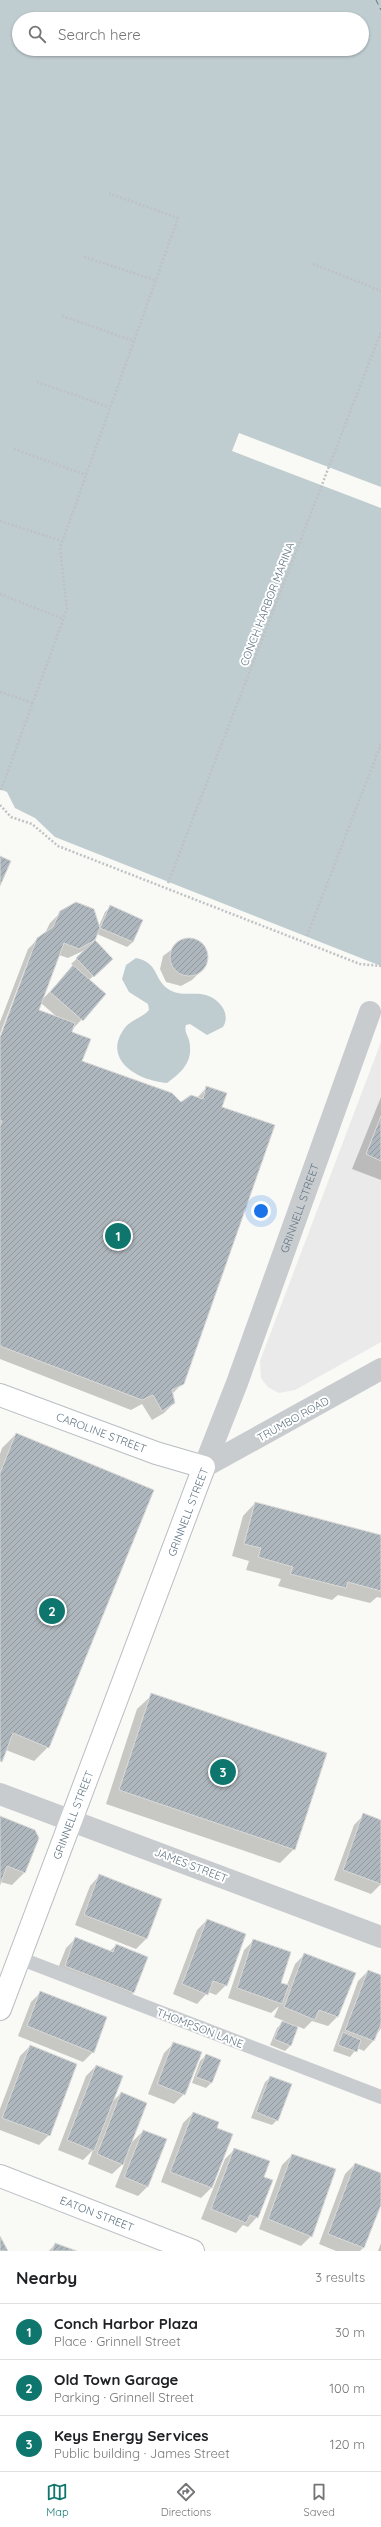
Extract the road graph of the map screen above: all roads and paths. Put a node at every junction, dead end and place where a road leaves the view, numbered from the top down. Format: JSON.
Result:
{"nodes":[{"id":1,"x":108,"y":193,"type":"dead end"},
{"id":2,"x":84,"y":257,"type":"dead end"},
{"id":3,"x":313,"y":264,"type":"dead end"},
{"id":4,"x":155,"y":280,"type":"junction"},
{"id":5,"x":381,"y":291,"type":"edge"},
{"id":6,"x":62,"y":316,"type":"dead end"},
{"id":7,"x":381,"y":332,"type":"edge"},
{"id":8,"x":134,"y":341,"type":"junction"},
{"id":9,"x":37,"y":382,"type":"dead end"},
{"id":10,"x":110,"y":407,"type":"junction"},
{"id":11,"x":14,"y":449,"type":"dead end"},
{"id":12,"x":86,"y":475,"type":"junction"},
{"id":13,"x":0,"y":521,"type":"edge"},
{"id":14,"x":62,"y":541,"type":"junction"},
{"id":15,"x":0,"y":594,"type":"edge"},
{"id":16,"x":63,"y":619,"type":"junction"},
{"id":17,"x":0,"y":692,"type":"edge"},
{"id":18,"x":33,"y":704,"type":"junction"},
{"id":19,"x":381,"y":744,"type":"edge"},
{"id":20,"x":1,"y":790,"type":"dead end"},
{"id":21,"x":0,"y":805,"type":"edge"},
{"id":22,"x":168,"y":883,"type":"dead end"},
{"id":23,"x":307,"y":936,"type":"dead end"},
{"id":24,"x":381,"y":966,"type":"edge"},
{"id":25,"x":370,"y":1012,"type":"dead end"},
{"id":26,"x":381,"y":1369,"type":"edge"},
{"id":27,"x":0,"y":1395,"type":"edge"},
{"id":28,"x":204,"y":1467,"type":"junction"},
{"id":29,"x":0,"y":1794,"type":"edge"},
{"id":30,"x":71,"y":1820,"type":"junction"},
{"id":31,"x":381,"y":1937,"type":"edge"},
{"id":32,"x":19,"y":1958,"type":"junction"},
{"id":33,"x":0,"y":2009,"type":"edge"},
{"id":34,"x":381,"y":2097,"type":"edge"},
{"id":35,"x":0,"y":2176,"type":"edge"},
{"id":36,"x":193,"y":2251,"type":"edge"}],
"edges":[{"from":1,"to":4,"type":"path"},
{"from":2,"to":4,"type":"path"},
{"from":3,"to":5,"type":"path"},
{"from":4,"to":8,"type":"path"},
{"from":6,"to":8,"type":"path"},
{"from":7,"to":22,"type":"path","name":"CONCH HARBOR MARINA"},
{"from":8,"to":10,"type":"path"},
{"from":9,"to":10,"type":"path"},
{"from":10,"to":12,"type":"path"},
{"from":11,"to":12,"type":"path"},
{"from":12,"to":14,"type":"path"},
{"from":13,"to":14,"type":"path"},
{"from":14,"to":16,"type":"path"},
{"from":15,"to":16,"type":"path"},
{"from":16,"to":18,"type":"path"},
{"from":17,"to":18,"type":"path"},
{"from":18,"to":20,"type":"path"},
{"from":19,"to":23,"type":"path"},
{"from":21,"to":24,"type":"path"},
{"from":25,"to":28,"type":"street","name":"GRINNELL STREET"},
{"from":26,"to":28,"type":"street","name":"TRUMBO ROAD"},
{"from":27,"to":28,"type":"street","name":"CAROLINE STREET"},
{"from":28,"to":30,"type":"street","name":"GRINNELL STREET"},
{"from":29,"to":30,"type":"street","name":"JAMES STREET"},
{"from":30,"to":31,"type":"street","name":"JAMES STREET"},
{"from":30,"to":32,"type":"street","name":"GRINNELL STREET"},
{"from":32,"to":33,"type":"street","name":"GRINNELL STREET"},
{"from":32,"to":34,"type":"lane","name":"THOMPSON LANE"},
{"from":35,"to":36,"type":"street","name":"EATON STREET"}]}
